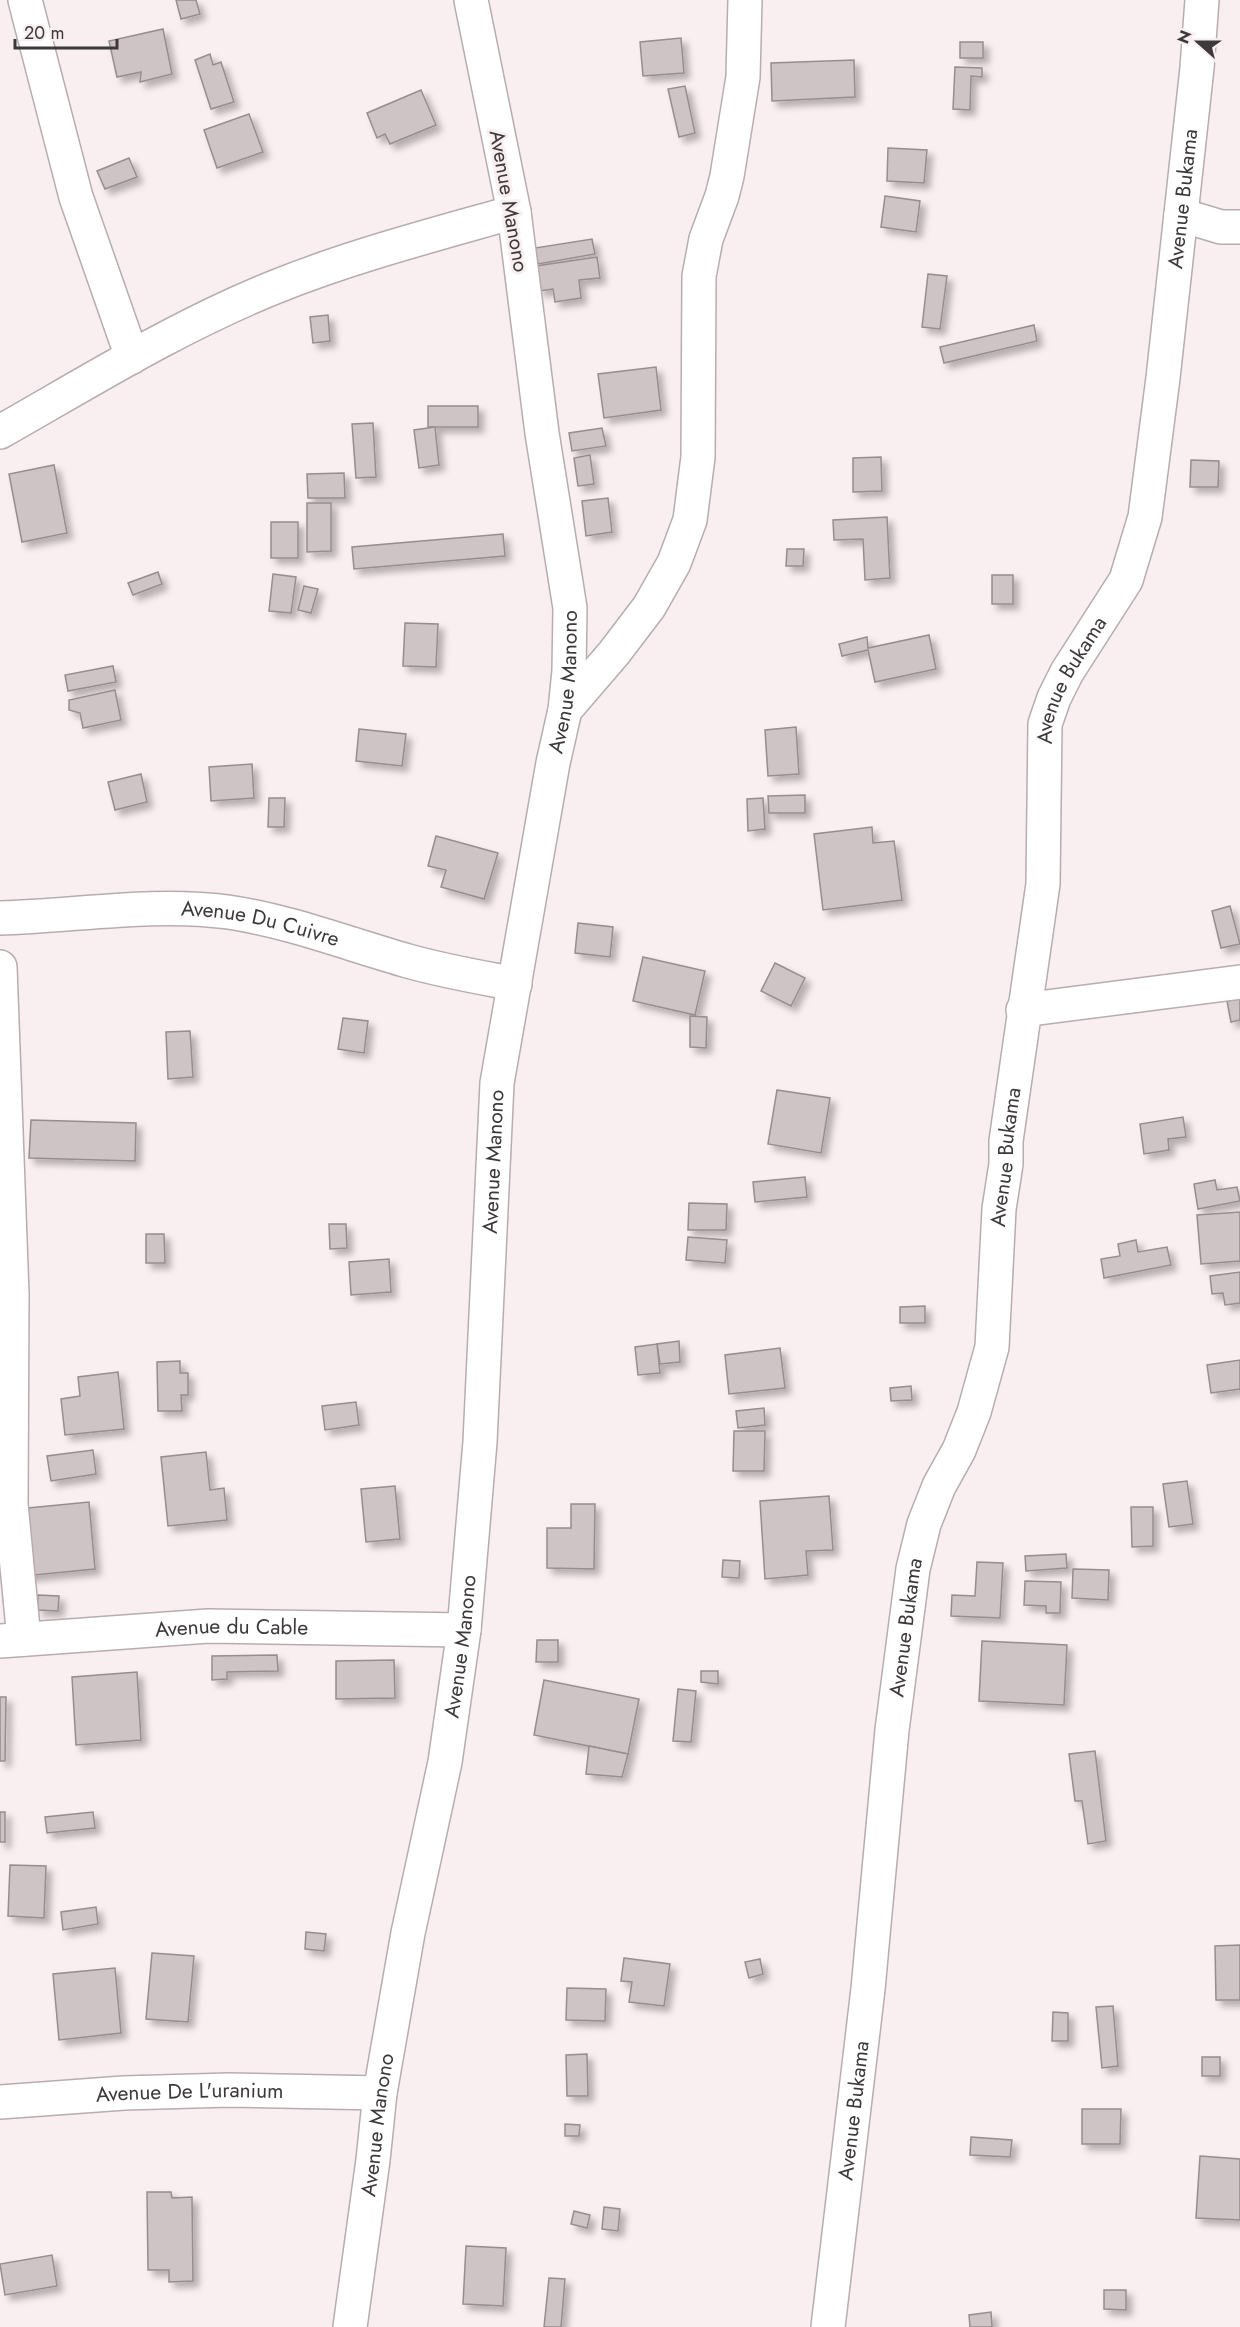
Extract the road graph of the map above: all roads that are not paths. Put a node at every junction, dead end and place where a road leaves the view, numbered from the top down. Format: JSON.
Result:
{"nodes":[{"id":1,"x":25,"y":0,"type":"edge"},
{"id":2,"x":471,"y":0,"type":"edge"},
{"id":3,"x":745,"y":0,"type":"edge"},
{"id":4,"x":1202,"y":0,"type":"edge"},
{"id":5,"x":514,"y":212,"type":"junction"},
{"id":6,"x":1180,"y":215,"type":"junction"},
{"id":7,"x":1240,"y":227,"type":"edge"},
{"id":8,"x":132,"y":357,"type":"junction"},
{"id":9,"x":0,"y":432,"type":"edge"},
{"id":10,"x":565,"y":710,"type":"junction"},
{"id":11,"x":0,"y":918,"type":"edge"},
{"id":12,"x":0,"y":967,"type":"edge"},
{"id":13,"x":1240,"y":982,"type":"edge"},
{"id":14,"x":515,"y":984,"type":"junction"},
{"id":15,"x":1023,"y":1010,"type":"junction"},
{"id":16,"x":464,"y":1630,"type":"junction"},
{"id":17,"x":12,"y":1640,"type":"edge"},
{"id":18,"x":380,"y":2093,"type":"junction"},
{"id":19,"x":0,"y":2102,"type":"edge"},
{"id":20,"x":350,"y":2327,"type":"edge"},
{"id":21,"x":828,"y":2327,"type":"edge"}],
"edges":[{"from":1,"to":8,"type":"street"},
{"from":2,"to":5,"type":"street","name":"Avenue Manono"},
{"from":3,"to":10,"type":"street"},
{"from":4,"to":6,"type":"street","name":"Avenue Bukama"},
{"from":5,"to":8,"type":"street"},
{"from":5,"to":10,"type":"street","name":"Avenue Manono"},
{"from":6,"to":7,"type":"street"},
{"from":6,"to":15,"type":"street","name":"Avenue Bukama"},
{"from":8,"to":9,"type":"street"},
{"from":10,"to":14,"type":"street","name":"Avenue Manono"},
{"from":11,"to":14,"type":"street","name":"Avenue Du Cuivre"},
{"from":12,"to":17,"type":"street"},
{"from":13,"to":15,"type":"street"},
{"from":14,"to":16,"type":"street","name":"Avenue Manono"},
{"from":15,"to":21,"type":"street","name":"Avenue Bukama"},
{"from":16,"to":17,"type":"street","name":"Avenue du Cable"},
{"from":16,"to":18,"type":"street","name":"Avenue Manono"},
{"from":18,"to":19,"type":"street","name":"Avenue De L'uranium"},
{"from":18,"to":20,"type":"street","name":"Avenue Manono"}]}
